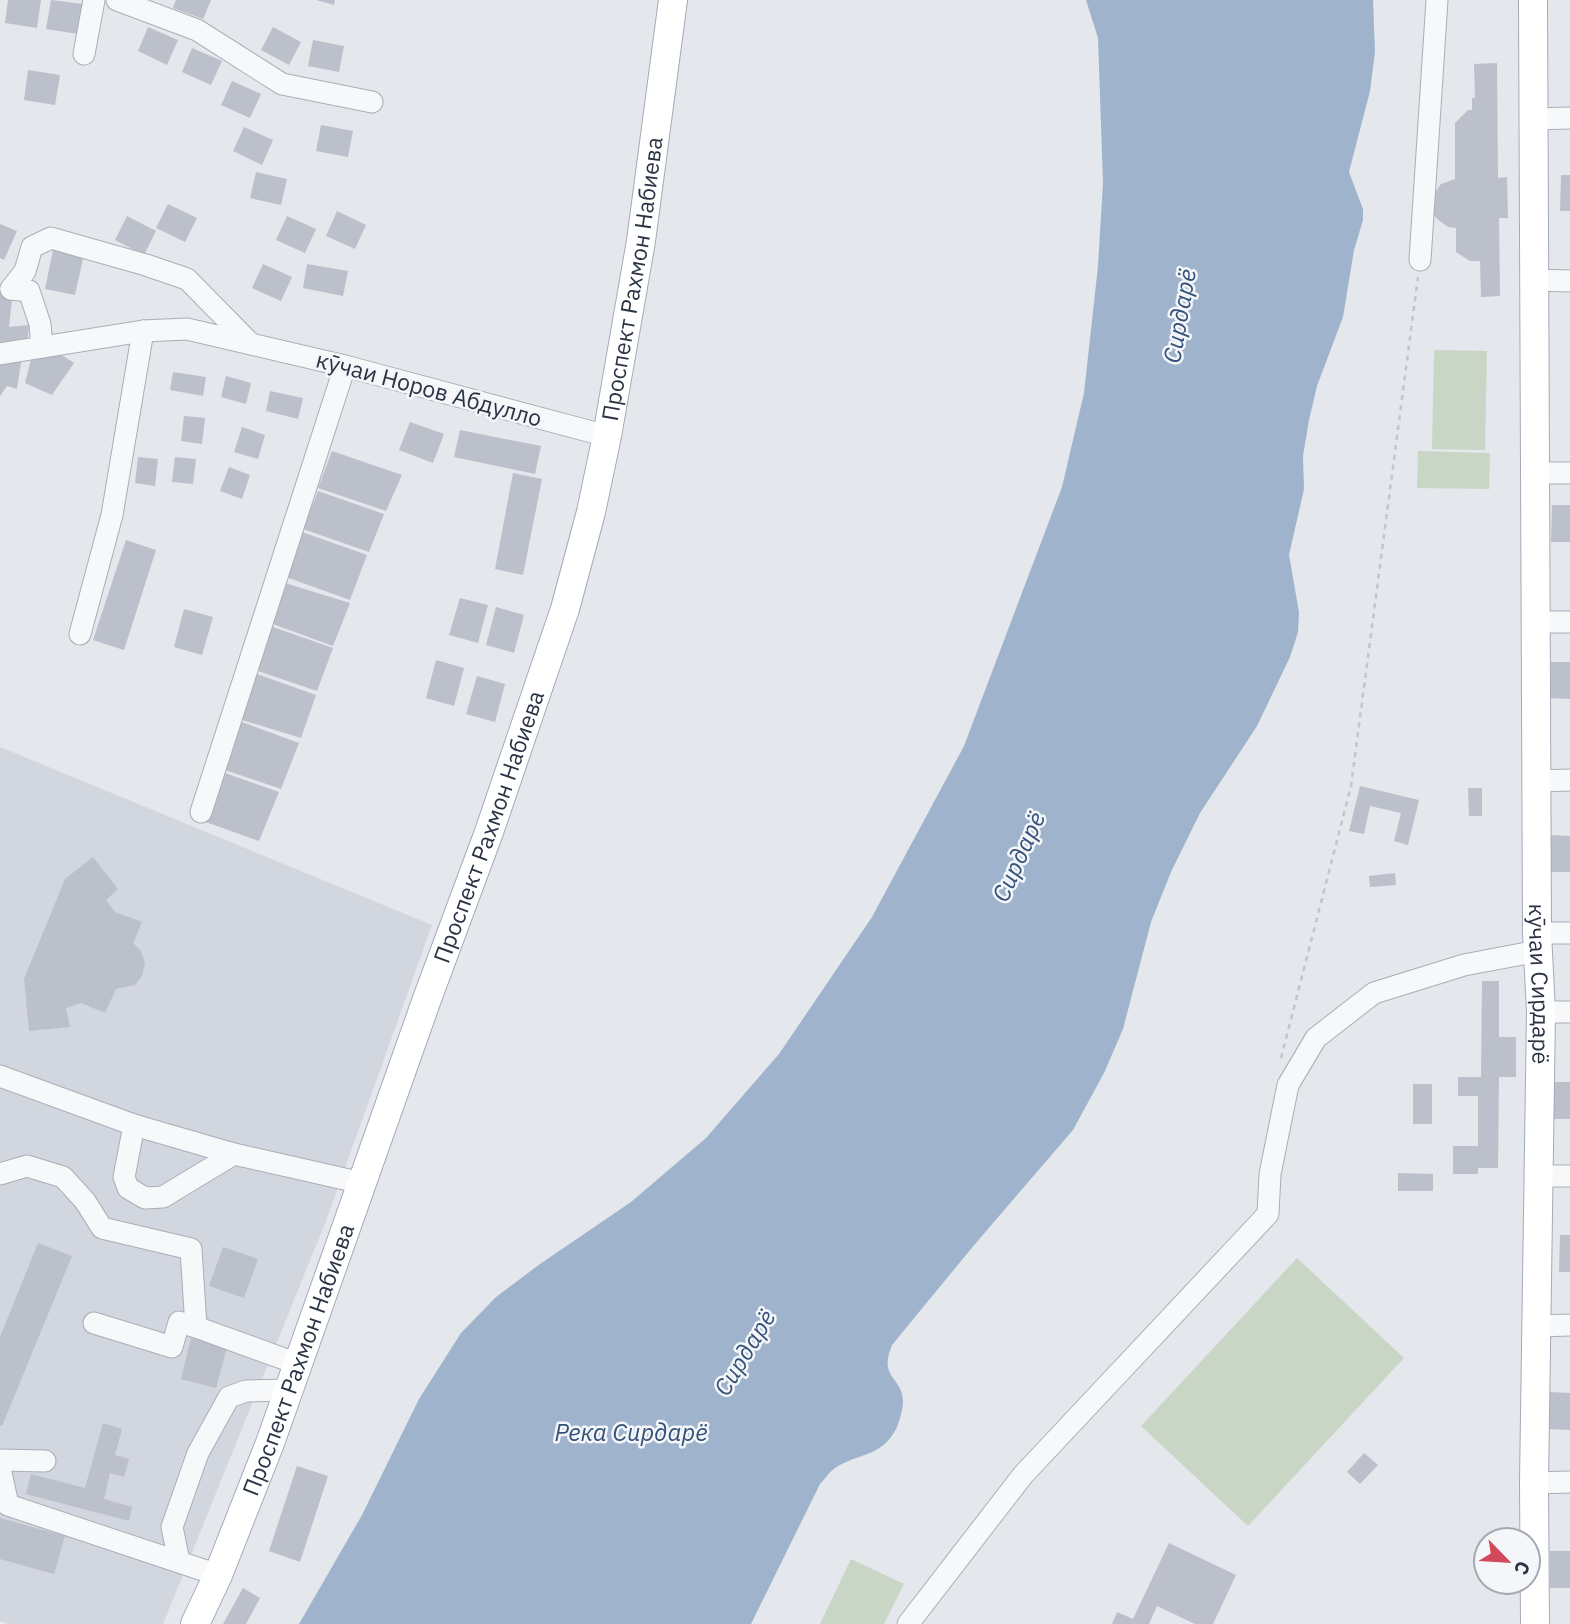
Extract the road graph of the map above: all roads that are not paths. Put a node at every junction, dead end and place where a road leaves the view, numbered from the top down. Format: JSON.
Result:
{"nodes":[{"id":1,"x":94,"y":0,"type":"edge"},
{"id":2,"x":117,"y":0,"type":"edge"},
{"id":3,"x":673,"y":0,"type":"edge"},
{"id":4,"x":685,"y":0,"type":"edge"},
{"id":5,"x":1437,"y":0,"type":"edge"},
{"id":6,"x":1534,"y":0,"type":"edge"},
{"id":7,"x":84,"y":54,"type":"dead end"},
{"id":8,"x":372,"y":102,"type":"dead end"},
{"id":9,"x":1570,"y":118,"type":"edge"},
{"id":10,"x":1532,"y":132,"type":"junction"},
{"id":11,"x":1420,"y":260,"type":"road end"},
{"id":12,"x":1534,"y":281,"type":"junction"},
{"id":13,"x":1570,"y":281,"type":"edge"},
{"id":14,"x":143,"y":331,"type":"junction"},
{"id":15,"x":250,"y":343,"type":"junction"},
{"id":16,"x":42,"y":347,"type":"junction"},
{"id":17,"x":0,"y":354,"type":"edge"},
{"id":18,"x":345,"y":366,"type":"junction"},
{"id":19,"x":607,"y":436,"type":"junction"},
{"id":20,"x":1536,"y":473,"type":"junction"},
{"id":21,"x":1570,"y":473,"type":"edge"},
{"id":22,"x":1535,"y":622,"type":"junction"},
{"id":23,"x":1570,"y":622,"type":"edge"},
{"id":24,"x":80,"y":634,"type":"dead end"},
{"id":25,"x":1570,"y":780,"type":"edge"},
{"id":26,"x":1537,"y":781,"type":"junction"},
{"id":27,"x":201,"y":812,"type":"dead end"},
{"id":28,"x":1570,"y":933,"type":"edge"},
{"id":29,"x":1537,"y":942,"type":"junction"},
{"id":30,"x":1541,"y":1012,"type":"junction"},
{"id":31,"x":1570,"y":1012,"type":"edge"},
{"id":32,"x":0,"y":1076,"type":"edge"},
{"id":33,"x":134,"y":1125,"type":"junction"},
{"id":34,"x":234,"y":1154,"type":"junction"},
{"id":35,"x":0,"y":1174,"type":"edge"},
{"id":36,"x":1538,"y":1176,"type":"junction"},
{"id":37,"x":1570,"y":1176,"type":"edge"},
{"id":38,"x":362,"y":1184,"type":"junction"},
{"id":39,"x":94,"y":1323,"type":"dead end"},
{"id":40,"x":1570,"y":1325,"type":"edge"},
{"id":41,"x":1537,"y":1326,"type":"junction"},
{"id":42,"x":196,"y":1327,"type":"junction"},
{"id":43,"x":298,"y":1364,"type":"junction"},
{"id":44,"x":289,"y":1391,"type":"junction"},
{"id":45,"x":0,"y":1460,"type":"edge"},
{"id":46,"x":45,"y":1461,"type":"dead end"},
{"id":47,"x":0,"y":1468,"type":"edge"},
{"id":48,"x":1570,"y":1482,"type":"edge"},
{"id":49,"x":1534,"y":1483,"type":"junction"},
{"id":50,"x":4,"y":1503,"type":"edge"},
{"id":51,"x":179,"y":1561,"type":"junction"},
{"id":52,"x":218,"y":1575,"type":"junction"},
{"id":53,"x":195,"y":1624,"type":"edge"},
{"id":54,"x":210,"y":1624,"type":"edge"},
{"id":55,"x":908,"y":1624,"type":"edge"},
{"id":56,"x":1535,"y":1624,"type":"edge"}],
"edges":[{"from":1,"to":7,"type":"street"},
{"from":2,"to":8,"type":"street"},
{"from":3,"to":19,"type":"main road","name":"Проспект Рахмон Набиева"},
{"from":4,"to":54,"type":"main road","name":"Проспект Рахмон Набиева"},
{"from":5,"to":11,"type":"street"},
{"from":6,"to":10,"type":"main road","name":"кӯчаи Сирдарё"},
{"from":9,"to":10,"type":"street"},
{"from":10,"to":12,"type":"main road","name":"кӯчаи Сирдарё"},
{"from":12,"to":13,"type":"street"},
{"from":12,"to":20,"type":"main road","name":"кӯчаи Сирдарё"},
{"from":14,"to":15,"type":"street","name":"кӯчаи Норов Абдулло"},
{"from":14,"to":16,"type":"street","name":"кӯчаи Норов Абдулло"},
{"from":14,"to":24,"type":"street"},
{"from":15,"to":16,"type":"street"},
{"from":15,"to":18,"type":"street","name":"кӯчаи Норов Абдулло"},
{"from":16,"to":17,"type":"street","name":"кӯчаи Норов Абдулло"},
{"from":18,"to":19,"type":"street","name":"кӯчаи Норов Абдулло"},
{"from":18,"to":27,"type":"street"},
{"from":19,"to":38,"type":"main road","name":"Проспект Рахмон Набиева"},
{"from":20,"to":21,"type":"street"},
{"from":20,"to":22,"type":"main road","name":"кӯчаи Сирдарё"},
{"from":22,"to":23,"type":"street"},
{"from":22,"to":26,"type":"main road","name":"кӯчаи Сирдарё"},
{"from":25,"to":26,"type":"street"},
{"from":26,"to":29,"type":"main road","name":"кӯчаи Сирдарё"},
{"from":28,"to":29,"type":"street"},
{"from":29,"to":30,"type":"main road","name":"кӯчаи Сирдарё"},
{"from":29,"to":55,"type":"street"},
{"from":30,"to":31,"type":"street"},
{"from":30,"to":36,"type":"main road","name":"кӯчаи Сирдарё"},
{"from":32,"to":33,"type":"street"},
{"from":33,"to":34,"type":"street"},
{"from":33,"to":34,"type":"street"},
{"from":34,"to":38,"type":"street"},
{"from":35,"to":42,"type":"street"},
{"from":36,"to":37,"type":"street"},
{"from":36,"to":41,"type":"main road","name":"кӯчаи Сирдарё"},
{"from":38,"to":43,"type":"main road","name":"Проспект Рахмон Набиева"},
{"from":39,"to":42,"type":"street"},
{"from":40,"to":41,"type":"street"},
{"from":41,"to":49,"type":"main road","name":"кӯчаи Сирдарё"},
{"from":42,"to":43,"type":"street"},
{"from":43,"to":44,"type":"main road","name":"Проспект Рахмон Набиева"},
{"from":44,"to":51,"type":"street"},
{"from":44,"to":52,"type":"main road","name":"Проспект Рахмон Набиева"},
{"from":45,"to":46,"type":"street"},
{"from":47,"to":50,"type":"street"},
{"from":48,"to":49,"type":"street"},
{"from":49,"to":56,"type":"main road","name":"кӯчаи Сирдарё"},
{"from":50,"to":51,"type":"street"},
{"from":51,"to":52,"type":"street"},
{"from":52,"to":53,"type":"main road","name":"Проспект Рахмон Набиева"}]}
